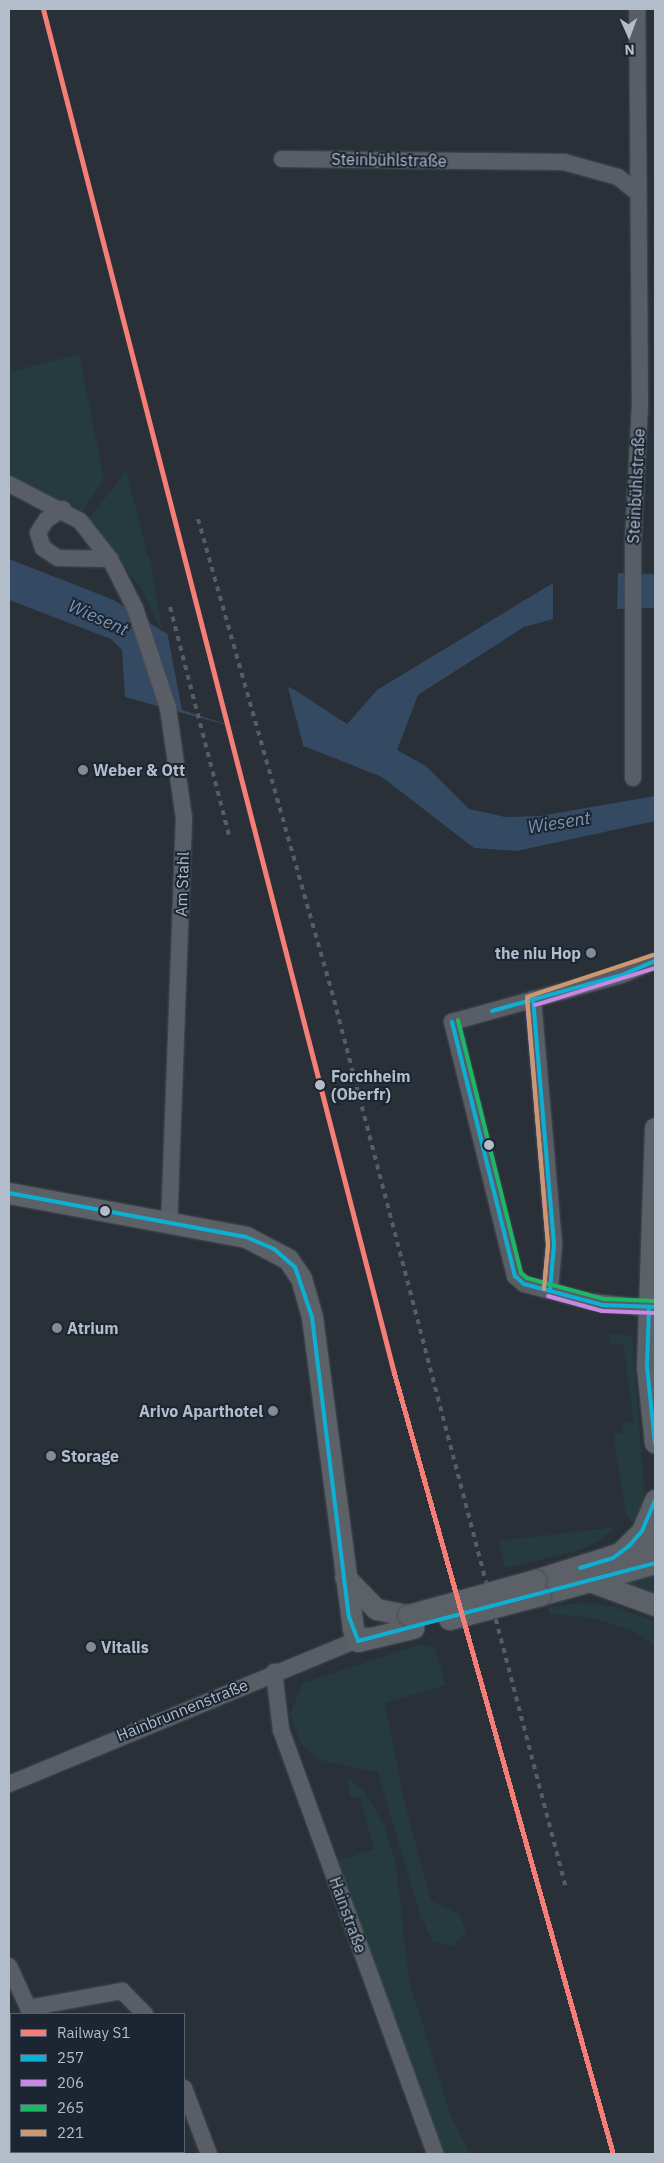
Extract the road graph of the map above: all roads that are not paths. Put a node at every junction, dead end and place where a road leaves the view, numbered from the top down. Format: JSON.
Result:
{"nodes":[{"id":1,"x":637,"y":9,"type":"edge"},
{"id":2,"x":282,"y":159,"type":"dead end"},
{"id":3,"x":638,"y":193,"type":"junction"},
{"id":4,"x":9,"y":484,"type":"edge"},
{"id":5,"x":64,"y":509,"type":"junction"},
{"id":6,"x":110,"y":559,"type":"junction"},
{"id":7,"x":633,"y":778,"type":"dead end"},
{"id":8,"x":655,"y":961,"type":"edge"},
{"id":9,"x":533,"y":999,"type":"junction"},
{"id":10,"x":655,"y":1128,"type":"edge"},
{"id":11,"x":9,"y":1193,"type":"edge"},
{"id":12,"x":168,"y":1222,"type":"junction"},
{"id":13,"x":550,"y":1290,"type":"junction"},
{"id":14,"x":652,"y":1307,"type":"edge"},
{"id":15,"x":655,"y":1443,"type":"edge"},
{"id":16,"x":655,"y":1500,"type":"edge"},
{"id":17,"x":646,"y":1540,"type":"edge"},
{"id":18,"x":655,"y":1563,"type":"edge"},
{"id":19,"x":345,"y":1576,"type":"junction"},
{"id":20,"x":592,"y":1582,"type":"junction"},
{"id":21,"x":538,"y":1587,"type":"junction"},
{"id":22,"x":655,"y":1605,"type":"edge"},
{"id":23,"x":410,"y":1622,"type":"junction"},
{"id":24,"x":358,"y":1641,"type":"junction"},
{"id":25,"x":274,"y":1672,"type":"junction"},
{"id":26,"x":9,"y":1784,"type":"edge"},
{"id":27,"x":9,"y":1966,"type":"edge"},
{"id":28,"x":30,"y":2011,"type":"edge"},
{"id":29,"x":143,"y":2013,"type":"edge"},
{"id":30,"x":185,"y":2091,"type":"edge"},
{"id":31,"x":209,"y":2154,"type":"edge"},
{"id":32,"x":435,"y":2154,"type":"edge"}],
"edges":[{"from":1,"to":3,"type":"street","name":"Steinbühlstraße"},
{"from":2,"to":3,"type":"street","name":"Steinbühlstraße"},
{"from":3,"to":7,"type":"street","name":"Steinbühlstraße"},
{"from":4,"to":5,"type":"street","name":"Am Stahl"},
{"from":5,"to":6,"type":"street","name":"Am Stahl"},
{"from":5,"to":6,"type":"street"},
{"from":6,"to":12,"type":"street","name":"Am Stahl"},
{"from":8,"to":9,"type":"street"},
{"from":9,"to":13,"type":"street"},
{"from":9,"to":13,"type":"street"},
{"from":10,"to":14,"type":"main road"},
{"from":11,"to":12,"type":"main road"},
{"from":12,"to":19,"type":"main road"},
{"from":13,"to":14,"type":"street"},
{"from":14,"to":15,"type":"main road"},
{"from":16,"to":17,"type":"main road"},
{"from":17,"to":21,"type":"main road"},
{"from":18,"to":20,"type":"main road"},
{"from":19,"to":23,"type":"main road"},
{"from":19,"to":24,"type":"main road"},
{"from":20,"to":21,"type":"main road"},
{"from":20,"to":22,"type":"main road"},
{"from":21,"to":23,"type":"main road","bridge":true},
{"from":23,"to":24,"type":"main road"},
{"from":24,"to":25,"type":"street","name":"Hainbrunnenstraße"},
{"from":25,"to":26,"type":"street","name":"Hainbrunnenstraße"},
{"from":25,"to":32,"type":"street","name":"Hainstraße"},
{"from":27,"to":28,"type":"street"},
{"from":28,"to":29,"type":"street"},
{"from":30,"to":31,"type":"street"}]}
